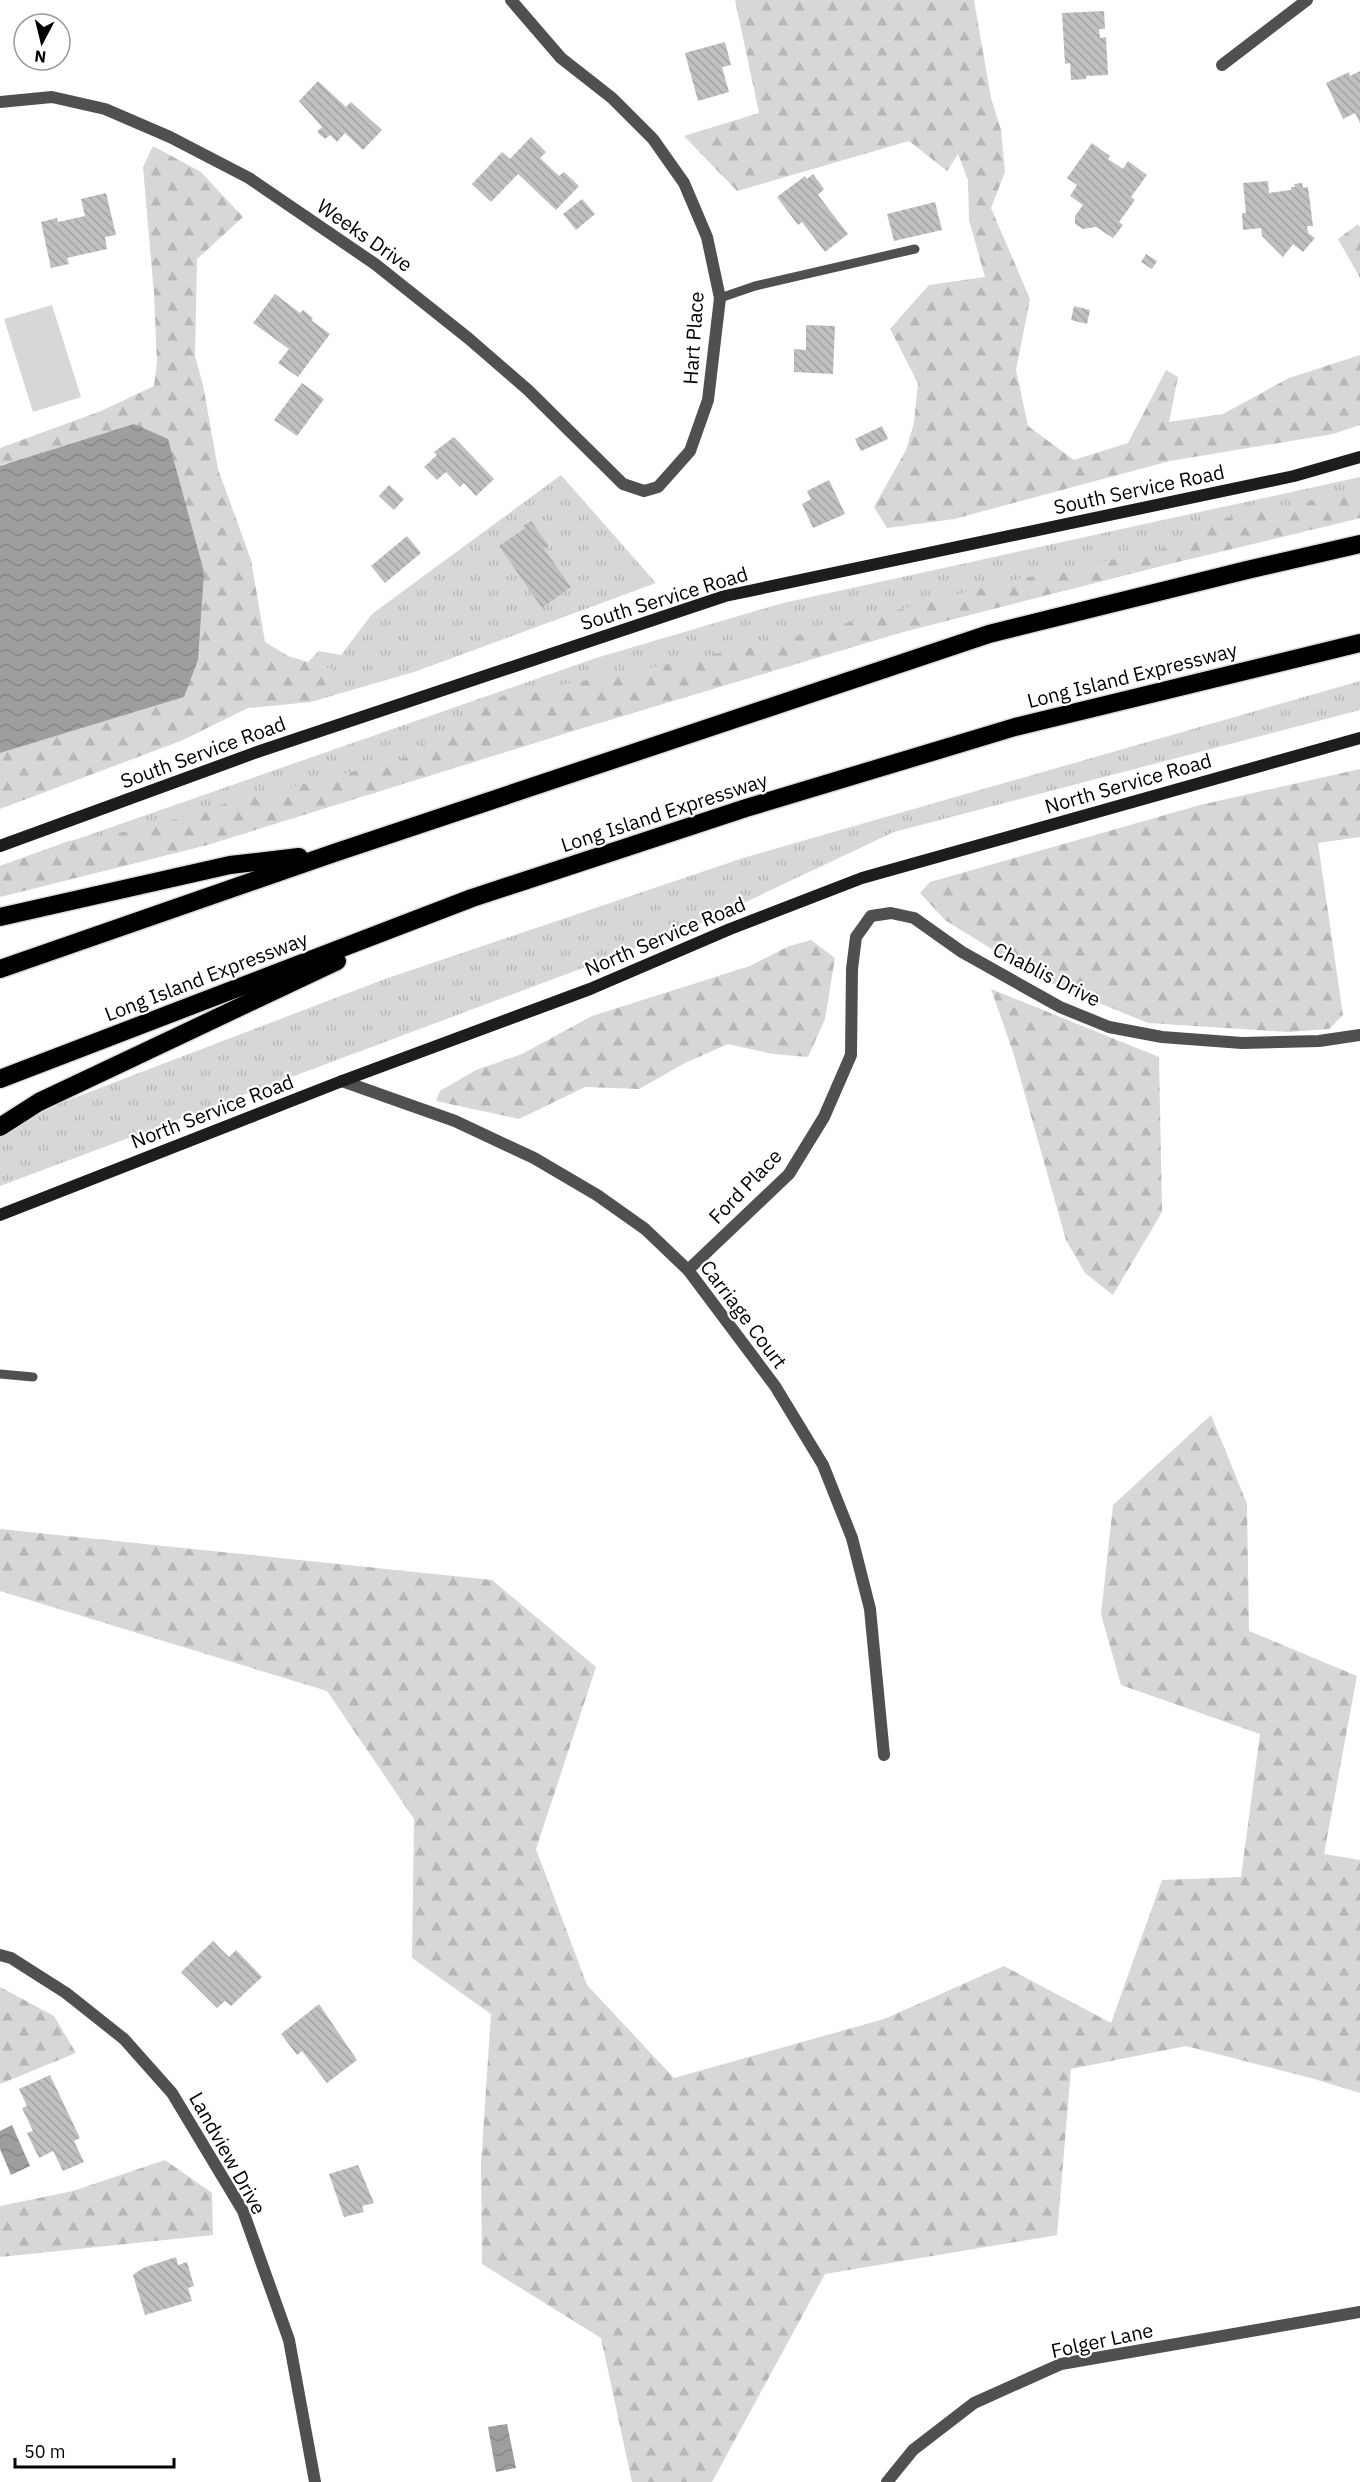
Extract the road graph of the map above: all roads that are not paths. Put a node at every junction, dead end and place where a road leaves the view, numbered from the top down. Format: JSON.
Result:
{"nodes":[{"id":1,"x":511,"y":0,"type":"edge"},
{"id":2,"x":1307,"y":0,"type":"edge"},
{"id":3,"x":1222,"y":65,"type":"dead end"},
{"id":4,"x":0,"y":102,"type":"edge"},
{"id":5,"x":915,"y":249,"type":"dead end"},
{"id":6,"x":720,"y":298,"type":"junction"},
{"id":7,"x":1360,"y":457,"type":"edge"},
{"id":8,"x":658,"y":487,"type":"joint"},
{"id":9,"x":1360,"y":544,"type":"edge"},
{"id":10,"x":1360,"y":643,"type":"edge"},
{"id":11,"x":1360,"y":738,"type":"edge"},
{"id":12,"x":0,"y":846,"type":"edge"},
{"id":13,"x":334,"y":853,"type":"junction"},
{"id":14,"x":472,"y":898,"type":"junction"},
{"id":15,"x":872,"y":916,"type":"joint"},
{"id":16,"x":0,"y":917,"type":"edge"},
{"id":17,"x":0,"y":969,"type":"edge"},
{"id":18,"x":1360,"y":1035,"type":"edge"},
{"id":19,"x":0,"y":1080,"type":"edge"},
{"id":20,"x":342,"y":1080,"type":"junction"},
{"id":21,"x":0,"y":1127,"type":"edge"},
{"id":22,"x":0,"y":1215,"type":"edge"},
{"id":23,"x":688,"y":1270,"type":"junction"},
{"id":24,"x":0,"y":1374,"type":"edge"},
{"id":25,"x":33,"y":1377,"type":"dead end"},
{"id":26,"x":884,"y":1755,"type":"dead end"},
{"id":27,"x":0,"y":1955,"type":"edge"},
{"id":28,"x":1360,"y":2312,"type":"edge"},
{"id":29,"x":315,"y":2482,"type":"edge"},
{"id":30,"x":887,"y":2482,"type":"edge"}],
"edges":[{"from":1,"to":6,"type":"street","name":"Hart Place"},
{"from":2,"to":3,"type":"street"},
{"from":4,"to":8,"type":"street","name":"Weeks Drive"},
{"from":5,"to":6,"type":"lane"},
{"from":6,"to":8,"type":"street","name":"Hart Place"},
{"from":7,"to":12,"type":"main road","name":"South Service Road"},
{"from":9,"to":13,"type":"highway"},
{"from":10,"to":14,"type":"highway","name":"Long Island Expressway"},
{"from":11,"to":20,"type":"main road","name":"North Service Road"},
{"from":13,"to":16,"type":"highway"},
{"from":13,"to":17,"type":"highway"},
{"from":14,"to":19,"type":"highway","name":"Long Island Expressway"},
{"from":14,"to":21,"type":"highway"},
{"from":15,"to":18,"type":"street","name":"Chablis Drive"},
{"from":15,"to":23,"type":"street","name":"Ford Place"},
{"from":20,"to":22,"type":"main road","name":"North Service Road"},
{"from":20,"to":23,"type":"street","name":"Carriage Court"},
{"from":23,"to":26,"type":"street","name":"Carriage Court"},
{"from":24,"to":25,"type":"lane"},
{"from":27,"to":29,"type":"street","name":"Landview Drive"},
{"from":28,"to":30,"type":"street","name":"Folger Lane"}]}
